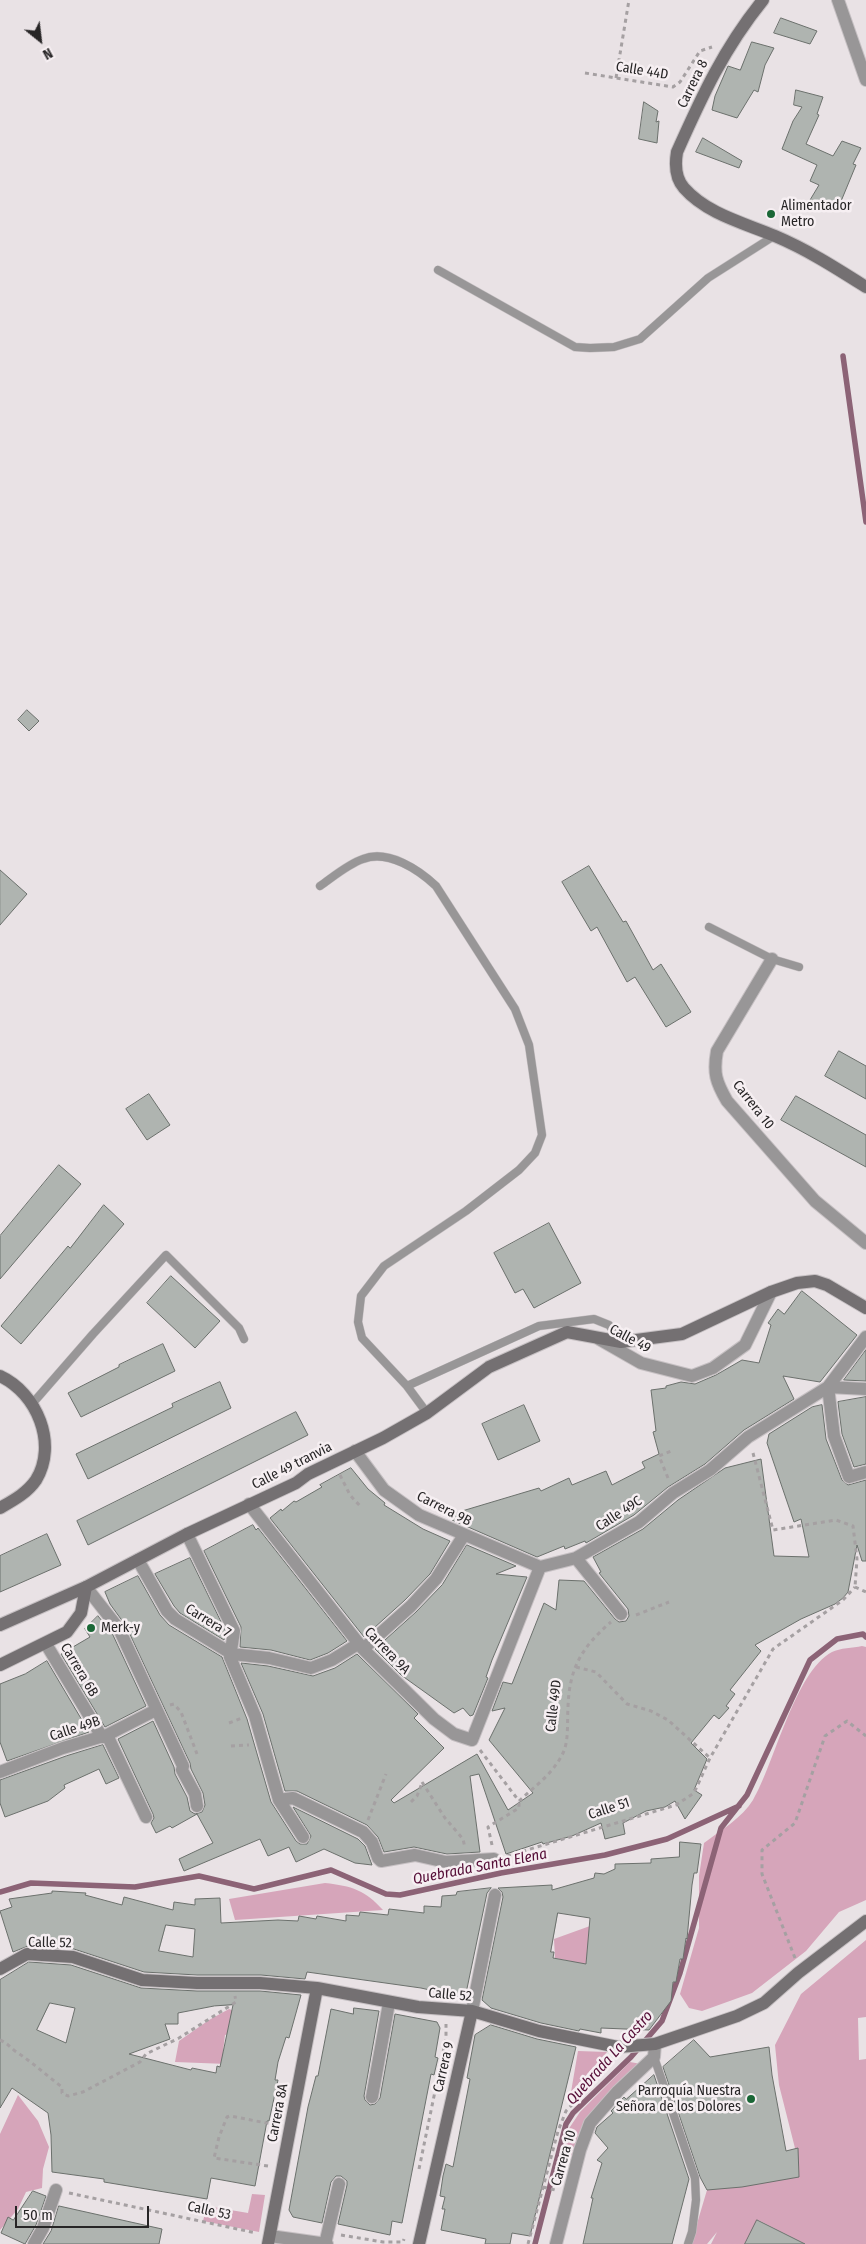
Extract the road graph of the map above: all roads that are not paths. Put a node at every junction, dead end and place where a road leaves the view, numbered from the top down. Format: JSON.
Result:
{"nodes":[{"id":1,"x":762,"y":0,"type":"edge"},
{"id":2,"x":838,"y":0,"type":"edge"},
{"id":3,"x":866,"y":80,"type":"edge"},
{"id":4,"x":774,"y":236,"type":"junction"},
{"id":5,"x":438,"y":270,"type":"dead end"},
{"id":6,"x":866,"y":287,"type":"edge"},
{"id":7,"x":320,"y":886,"type":"dead end"},
{"id":8,"x":709,"y":927,"type":"dead end"},
{"id":9,"x":772,"y":959,"type":"junction"},
{"id":10,"x":799,"y":967,"type":"dead end"},
{"id":11,"x":866,"y":1243,"type":"edge"},
{"id":12,"x":771,"y":1292,"type":"junction"},
{"id":13,"x":866,"y":1308,"type":"edge"},
{"id":14,"x":592,"y":1336,"type":"junction"},
{"id":15,"x":866,"y":1337,"type":"edge"},
{"id":16,"x":244,"y":1339,"type":"dead end"},
{"id":17,"x":621,"y":1342,"type":"junction"},
{"id":18,"x":0,"y":1376,"type":"edge"},
{"id":19,"x":407,"y":1386,"type":"junction"},
{"id":20,"x":828,"y":1387,"type":"junction"},
{"id":21,"x":866,"y":1390,"type":"edge"},
{"id":22,"x":32,"y":1404,"type":"junction"},
{"id":23,"x":427,"y":1413,"type":"junction"},
{"id":24,"x":355,"y":1451,"type":"junction"},
{"id":25,"x":866,"y":1472,"type":"edge"},
{"id":26,"x":249,"y":1504,"type":"junction"},
{"id":27,"x":0,"y":1508,"type":"edge"},
{"id":28,"x":187,"y":1534,"type":"junction"},
{"id":29,"x":464,"y":1536,"type":"junction"},
{"id":30,"x":576,"y":1558,"type":"junction"},
{"id":31,"x":138,"y":1560,"type":"junction"},
{"id":32,"x":540,"y":1567,"type":"junction"},
{"id":33,"x":86,"y":1587,"type":"junction"},
{"id":34,"x":621,"y":1614,"type":"road end"},
{"id":35,"x":0,"y":1625,"type":"edge"},
{"id":36,"x":46,"y":1644,"type":"junction"},
{"id":37,"x":360,"y":1647,"type":"junction"},
{"id":38,"x":232,"y":1654,"type":"junction"},
{"id":39,"x":0,"y":1665,"type":"edge"},
{"id":40,"x":156,"y":1710,"type":"junction"},
{"id":41,"x":105,"y":1736,"type":"junction"},
{"id":42,"x":0,"y":1772,"type":"edge"},
{"id":43,"x":279,"y":1800,"type":"junction"},
{"id":44,"x":197,"y":1806,"type":"dead end"},
{"id":45,"x":146,"y":1817,"type":"dead end"},
{"id":46,"x":303,"y":1837,"type":"dead end"},
{"id":47,"x":494,"y":1859,"type":"road end"},
{"id":48,"x":495,"y":1895,"type":"dead end"},
{"id":49,"x":866,"y":1921,"type":"edge"},
{"id":50,"x":0,"y":1969,"type":"edge"},
{"id":51,"x":317,"y":1988,"type":"junction"},
{"id":52,"x":389,"y":2003,"type":"junction"},
{"id":53,"x":472,"y":2011,"type":"junction"},
{"id":54,"x":654,"y":2050,"type":"junction"},
{"id":55,"x":372,"y":2098,"type":"dead end"},
{"id":56,"x":339,"y":2184,"type":"dead end"},
{"id":57,"x":56,"y":2190,"type":"road end"},
{"id":58,"x":269,"y":2240,"type":"edge"},
{"id":59,"x":327,"y":2240,"type":"edge"},
{"id":60,"x":34,"y":2244,"type":"edge"},
{"id":61,"x":419,"y":2244,"type":"edge"},
{"id":62,"x":556,"y":2244,"type":"edge"},
{"id":63,"x":688,"y":2244,"type":"edge"}],
"edges":[{"from":1,"to":4,"type":"street","name":"Carrera 8"},
{"from":2,"to":3,"type":"street"},
{"from":4,"to":5,"type":"lane"},
{"from":4,"to":6,"type":"street"},
{"from":7,"to":19,"type":"lane"},
{"from":8,"to":9,"type":"lane"},
{"from":9,"to":10,"type":"lane"},
{"from":9,"to":11,"type":"street","name":"Carrera 10"},
{"from":12,"to":13,"type":"street","name":"Calle 49"},
{"from":12,"to":14,"type":"street","name":"Calle 49"},
{"from":12,"to":17,"type":"street","name":"Calle 49"},
{"from":14,"to":17,"type":"street","name":"Calle 49"},
{"from":14,"to":23,"type":"street","name":"Calle 49 tranvia"},
{"from":15,"to":20,"type":"street"},
{"from":16,"to":22,"type":"lane"},
{"from":17,"to":19,"type":"lane"},
{"from":18,"to":22,"type":"street"},
{"from":19,"to":23,"type":"lane"},
{"from":20,"to":21,"type":"street"},
{"from":20,"to":25,"type":"street"},
{"from":20,"to":30,"type":"street","name":"Calle 49C"},
{"from":22,"to":27,"type":"street"},
{"from":23,"to":24,"type":"street","name":"Calle 49 tranvia"},
{"from":24,"to":26,"type":"street","name":"Calle 49 tranvia"},
{"from":24,"to":29,"type":"street","name":"Carrera 9B"},
{"from":26,"to":28,"type":"street","name":"Calle 49 tranvia"},
{"from":26,"to":37,"type":"street","name":"Carrera 9A"},
{"from":28,"to":31,"type":"street","name":"Calle 49 tranvia"},
{"from":28,"to":38,"type":"street"},
{"from":29,"to":32,"type":"street","name":"Carrera 9B"},
{"from":29,"to":37,"type":"street"},
{"from":30,"to":32,"type":"street","name":"Calle 49C"},
{"from":30,"to":34,"type":"street"},
{"from":31,"to":33,"type":"street","name":"Calle 49 tranvia"},
{"from":31,"to":38,"type":"street","name":"Carrera 7"},
{"from":32,"to":37,"type":"street","name":"Carrera 9A"},
{"from":33,"to":35,"type":"street","name":"Calle 49 tranvia"},
{"from":33,"to":36,"type":"street"},
{"from":33,"to":40,"type":"street"},
{"from":36,"to":39,"type":"street"},
{"from":36,"to":41,"type":"street","name":"Carrera 6B"},
{"from":37,"to":38,"type":"street"},
{"from":38,"to":43,"type":"street"},
{"from":40,"to":41,"type":"street","name":"Calle 49B"},
{"from":40,"to":44,"type":"street"},
{"from":41,"to":42,"type":"street","name":"Calle 49B"},
{"from":41,"to":45,"type":"street","name":"Carrera 6B"},
{"from":43,"to":46,"type":"street"},
{"from":43,"to":47,"type":"street"},
{"from":48,"to":53,"type":"street","name":"Carrera 9"},
{"from":49,"to":54,"type":"street","name":"Calle 52"},
{"from":50,"to":51,"type":"street","name":"Calle 52"},
{"from":51,"to":52,"type":"street","name":"Calle 52"},
{"from":51,"to":58,"type":"street","name":"Carrera 8A"},
{"from":52,"to":53,"type":"street","name":"Calle 52"},
{"from":52,"to":55,"type":"street"},
{"from":53,"to":54,"type":"street","name":"Calle 52"},
{"from":53,"to":61,"type":"street","name":"Carrera 9"},
{"from":54,"to":62,"type":"street","name":"Carrera 10"},
{"from":54,"to":63,"type":"lane"},
{"from":56,"to":59,"type":"street"},
{"from":57,"to":60,"type":"street"},
{"from":58,"to":59,"type":"street"}]}
